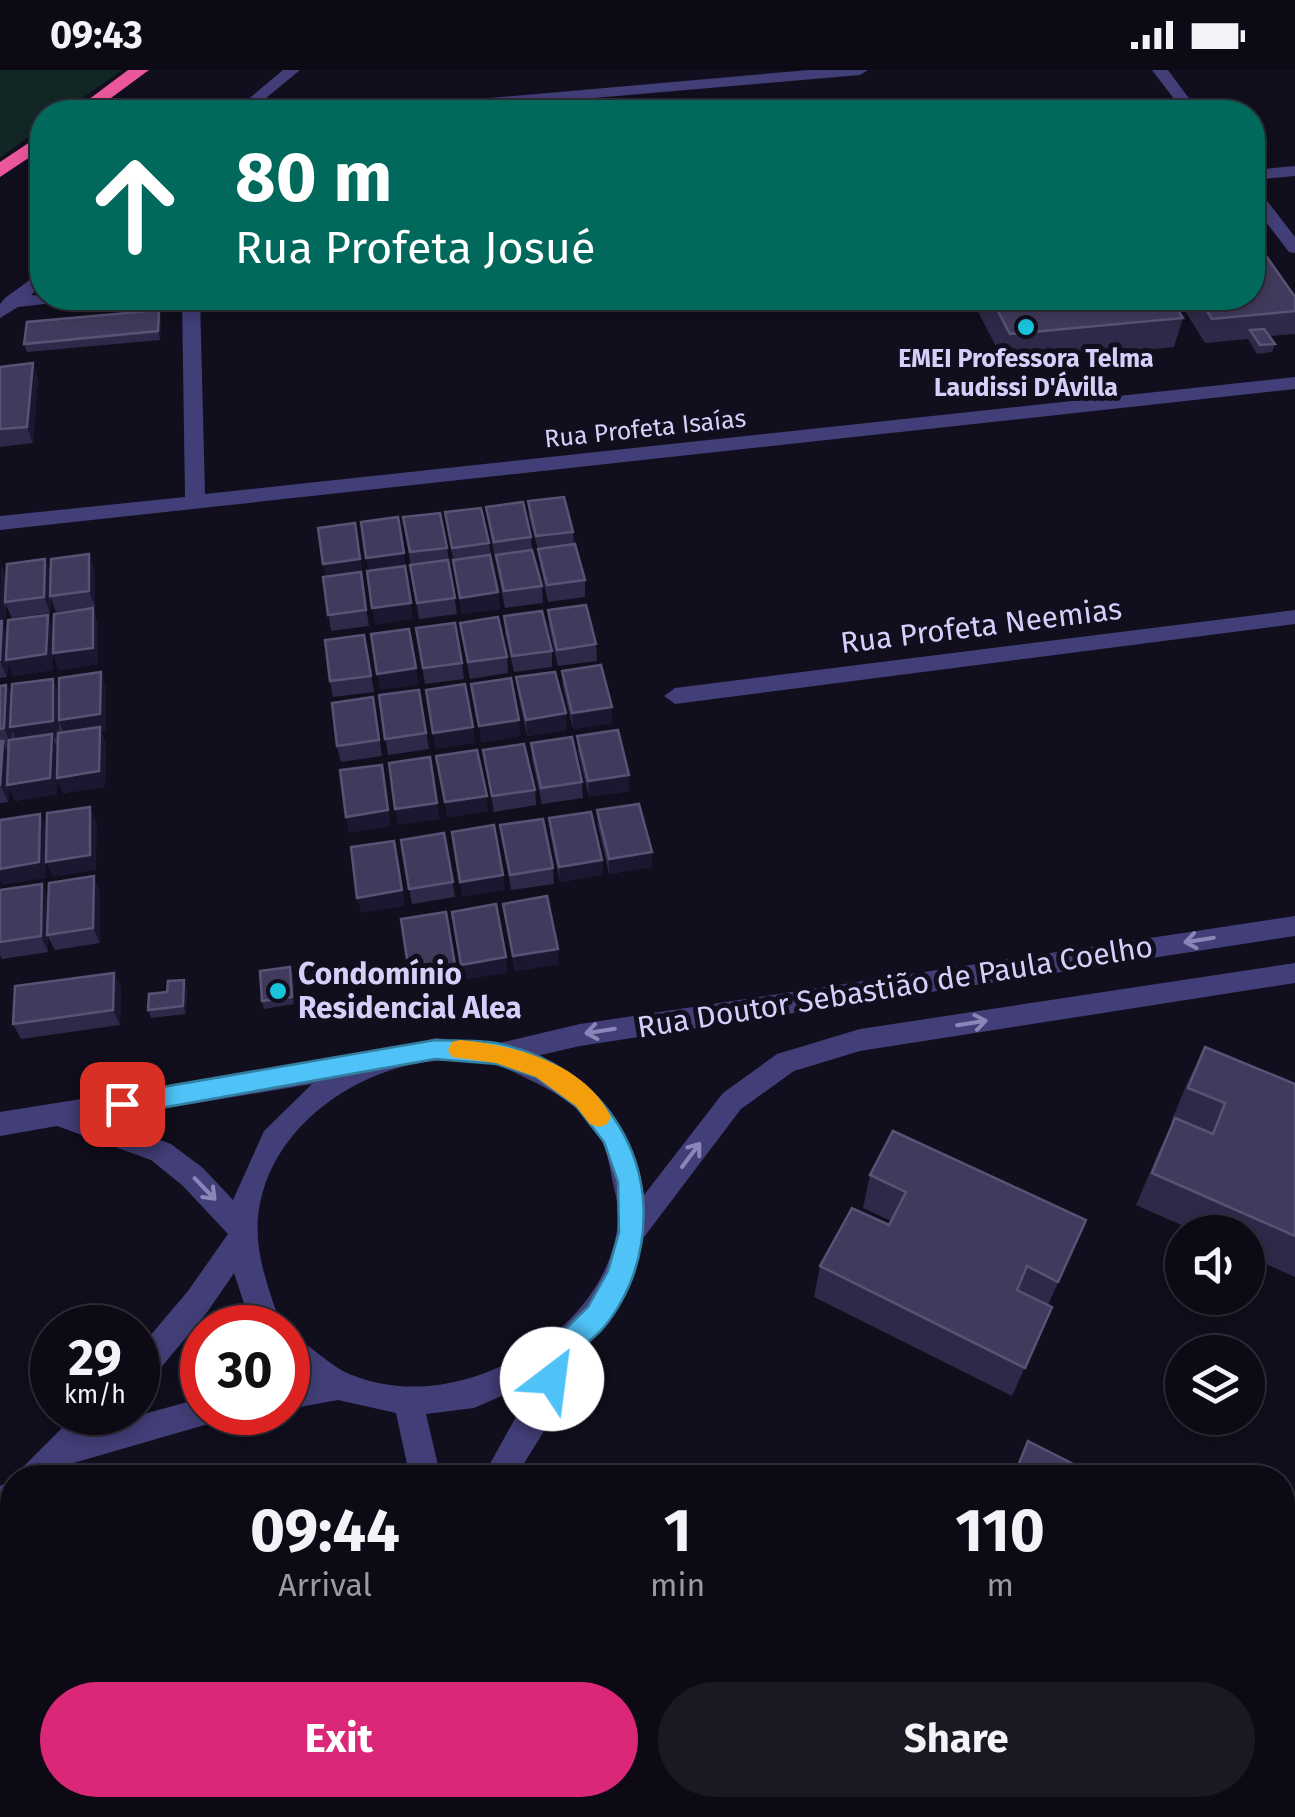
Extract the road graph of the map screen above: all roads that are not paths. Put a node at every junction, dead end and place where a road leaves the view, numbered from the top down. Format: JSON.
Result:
{"nodes":[{"id":1,"x":140,"y":70,"type":"edge"},
{"id":2,"x":292,"y":70,"type":"edge"},
{"id":3,"x":860,"y":70,"type":"edge"},
{"id":4,"x":1160,"y":70,"type":"edge"},
{"id":5,"x":98,"y":100,"type":"edge"},
{"id":6,"x":255,"y":100,"type":"edge"},
{"id":7,"x":523,"y":100,"type":"edge"},
{"id":8,"x":1183,"y":100,"type":"edge"},
{"id":9,"x":30,"y":149,"type":"edge"},
{"id":10,"x":0,"y":171,"type":"edge"},
{"id":11,"x":1295,"y":172,"type":"edge"},
{"id":12,"x":1265,"y":175,"type":"edge"},
{"id":13,"x":1265,"y":209,"type":"edge"},
{"id":14,"x":1295,"y":248,"type":"edge"},
{"id":15,"x":30,"y":286,"type":"edge"},
{"id":16,"x":30,"y":303,"type":"edge"},
{"id":17,"x":5,"y":308,"type":"edge"},
{"id":18,"x":191,"y":310,"type":"edge"},
{"id":19,"x":1295,"y":382,"type":"edge"},
{"id":20,"x":195,"y":501,"type":"junction"},
{"id":21,"x":0,"y":523,"type":"edge"},
{"id":22,"x":1295,"y":617,"type":"edge"},
{"id":23,"x":675,"y":696,"type":"dead end"},
{"id":24,"x":1295,"y":926,"type":"edge"},
{"id":25,"x":1295,"y":973,"type":"edge"},
{"id":26,"x":497,"y":1054,"type":"junction"},
{"id":27,"x":373,"y":1063,"type":"junction"},
{"id":28,"x":58,"y":1115,"type":"junction"},
{"id":29,"x":0,"y":1124,"type":"edge"},
{"id":30,"x":632,"y":1232,"type":"junction"},
{"id":31,"x":239,"y":1233,"type":"junction"},
{"id":32,"x":256,"y":1305,"type":"edge"},
{"id":33,"x":160,"y":1346,"type":"edge"},
{"id":34,"x":563,"y":1350,"type":"junction"},
{"id":35,"x":310,"y":1367,"type":"edge"},
{"id":36,"x":340,"y":1385,"type":"junction"},
{"id":37,"x":310,"y":1391,"type":"edge"},
{"id":38,"x":408,"y":1401,"type":"junction"},
{"id":39,"x":180,"y":1419,"type":"edge"},
{"id":40,"x":78,"y":1435,"type":"edge"},
{"id":41,"x":64,"y":1450,"type":"junction"},
{"id":42,"x":48,"y":1465,"type":"edge"},
{"id":43,"x":423,"y":1465,"type":"edge"},
{"id":44,"x":504,"y":1465,"type":"edge"}],
"edges":[{"from":1,"to":5,"type":"highway"},
{"from":2,"to":6,"type":"street"},
{"from":3,"to":7,"type":"street"},
{"from":4,"to":8,"type":"street"},
{"from":9,"to":10,"type":"highway"},
{"from":11,"to":12,"type":"street"},
{"from":13,"to":14,"type":"street"},
{"from":15,"to":17,"type":"street"},
{"from":16,"to":17,"type":"street"},
{"from":18,"to":20,"type":"street"},
{"from":19,"to":20,"type":"street","name":"Rua Profeta Isaías"},
{"from":20,"to":21,"type":"street","name":"Rua Profeta Isaías"},
{"from":22,"to":23,"type":"street","name":"Rua Profeta Neemias"},
{"from":24,"to":26,"type":"street","name":"Rua Doutor Sebastião de Paula Coelho","one_way":true},
{"from":30,"to":25,"type":"street","name":"Rua Doutor Sebastião de Paula Coelho","one_way":true},
{"from":26,"to":27,"type":"street"},
{"from":26,"to":30,"type":"street"},
{"from":27,"to":28,"type":"street"},
{"from":27,"to":31,"type":"street"},
{"from":28,"to":29,"type":"street"},
{"from":28,"to":31,"type":"street","one_way":true},
{"from":30,"to":34,"type":"street"},
{"from":31,"to":32,"type":"street"},
{"from":31,"to":33,"type":"street"},
{"from":34,"to":38,"type":"street"},
{"from":34,"to":44,"type":"street"},
{"from":35,"to":36,"type":"street"},
{"from":36,"to":37,"type":"street"},
{"from":36,"to":38,"type":"street"},
{"from":38,"to":43,"type":"street"},
{"from":39,"to":41,"type":"street"},
{"from":40,"to":41,"type":"street"},
{"from":41,"to":42,"type":"street"}]}
